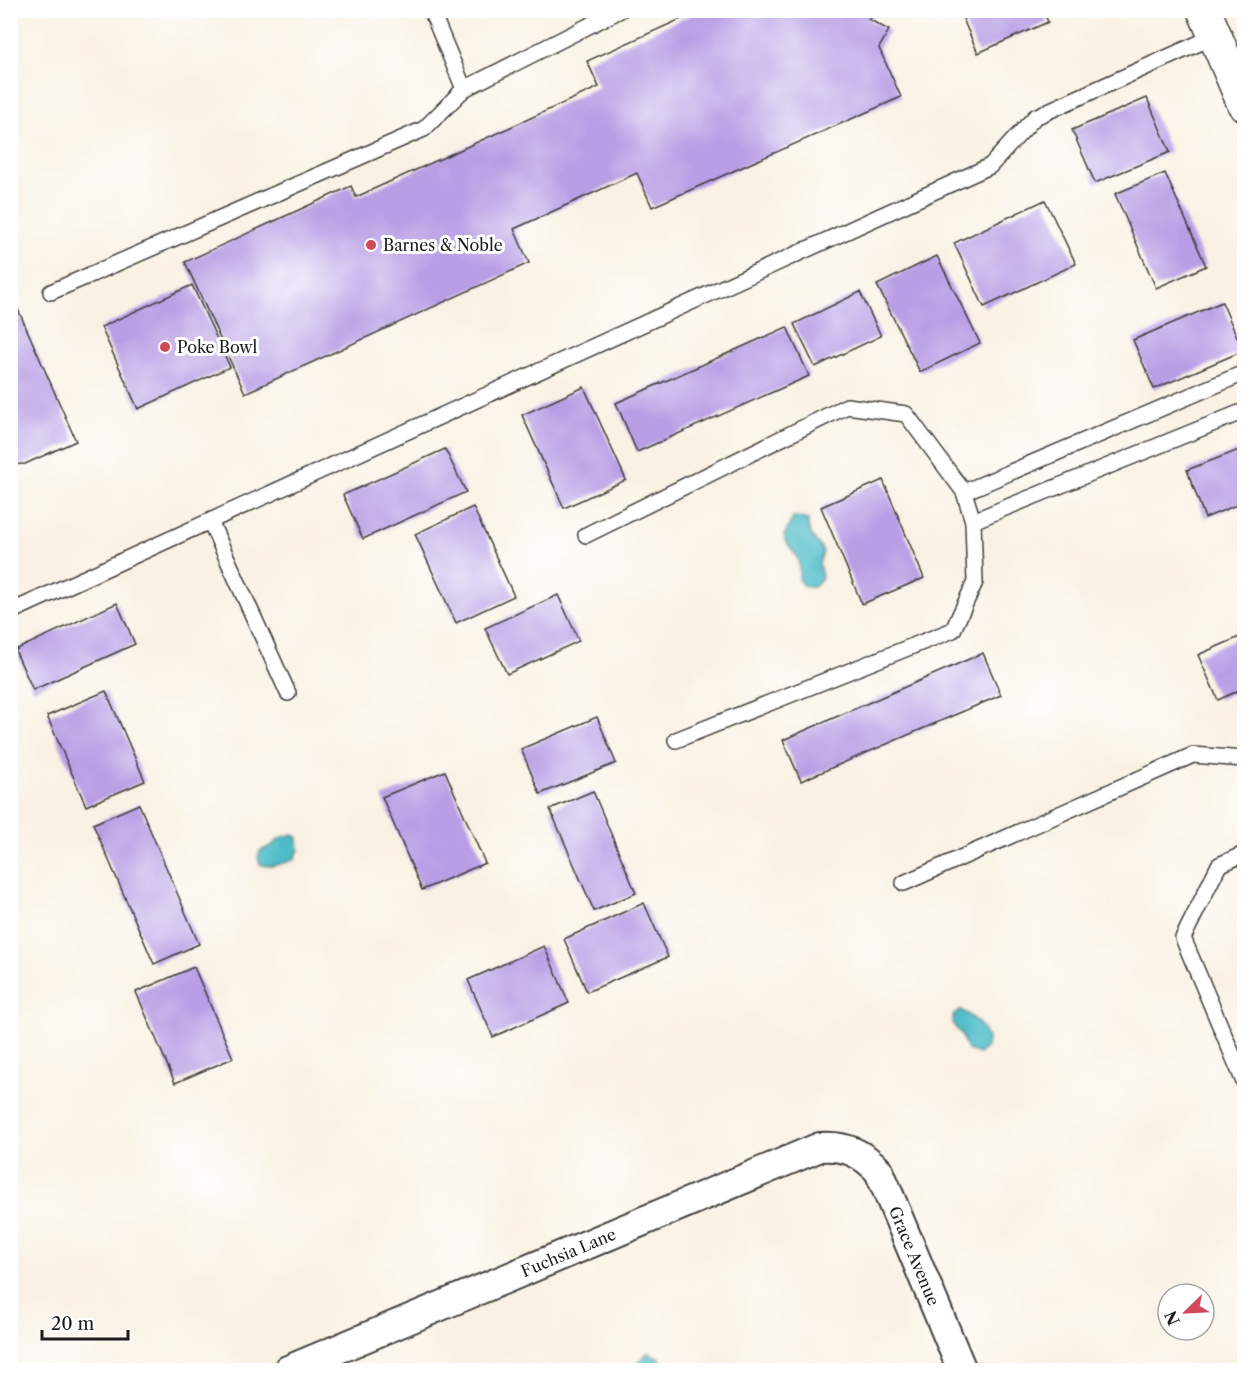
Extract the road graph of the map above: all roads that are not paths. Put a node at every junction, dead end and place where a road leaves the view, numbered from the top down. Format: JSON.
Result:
{"nodes":[{"id":1,"x":431,"y":10,"type":"edge"},
{"id":2,"x":620,"y":10,"type":"edge"},
{"id":3,"x":1210,"y":23,"type":"edge"},
{"id":4,"x":464,"y":89,"type":"junction"},
{"id":5,"x":1245,"y":104,"type":"edge"},
{"id":6,"x":51,"y":292,"type":"dead end"},
{"id":7,"x":1245,"y":373,"type":"edge"},
{"id":8,"x":1245,"y":411,"type":"edge"},
{"id":9,"x":964,"y":492,"type":"junction"},
{"id":10,"x":210,"y":521,"type":"junction"},
{"id":11,"x":973,"y":521,"type":"junction"},
{"id":12,"x":586,"y":535,"type":"dead end"},
{"id":13,"x":10,"y":612,"type":"edge"},
{"id":14,"x":288,"y":693,"type":"dead end"},
{"id":15,"x":676,"y":740,"type":"dead end"},
{"id":16,"x":1245,"y":759,"type":"edge"},
{"id":17,"x":1245,"y":854,"type":"edge"},
{"id":18,"x":904,"y":883,"type":"dead end"},
{"id":19,"x":1245,"y":1082,"type":"edge"},
{"id":20,"x":854,"y":1150,"type":"joint"},
{"id":21,"x":288,"y":1371,"type":"edge"},
{"id":22,"x":962,"y":1371,"type":"edge"}],
"edges":[{"from":1,"to":4,"type":"lane"},
{"from":2,"to":4,"type":"lane"},
{"from":3,"to":5,"type":"main road"},
{"from":3,"to":10,"type":"lane"},
{"from":4,"to":6,"type":"lane"},
{"from":7,"to":9,"type":"lane"},
{"from":8,"to":11,"type":"lane"},
{"from":9,"to":11,"type":"lane"},
{"from":9,"to":12,"type":"lane"},
{"from":10,"to":13,"type":"lane"},
{"from":10,"to":14,"type":"lane"},
{"from":11,"to":15,"type":"lane"},
{"from":16,"to":18,"type":"lane"},
{"from":17,"to":19,"type":"lane"},
{"from":20,"to":21,"type":"street","name":"Fuchsia Lane"},
{"from":20,"to":22,"type":"street","name":"Grace Avenue"}]}
